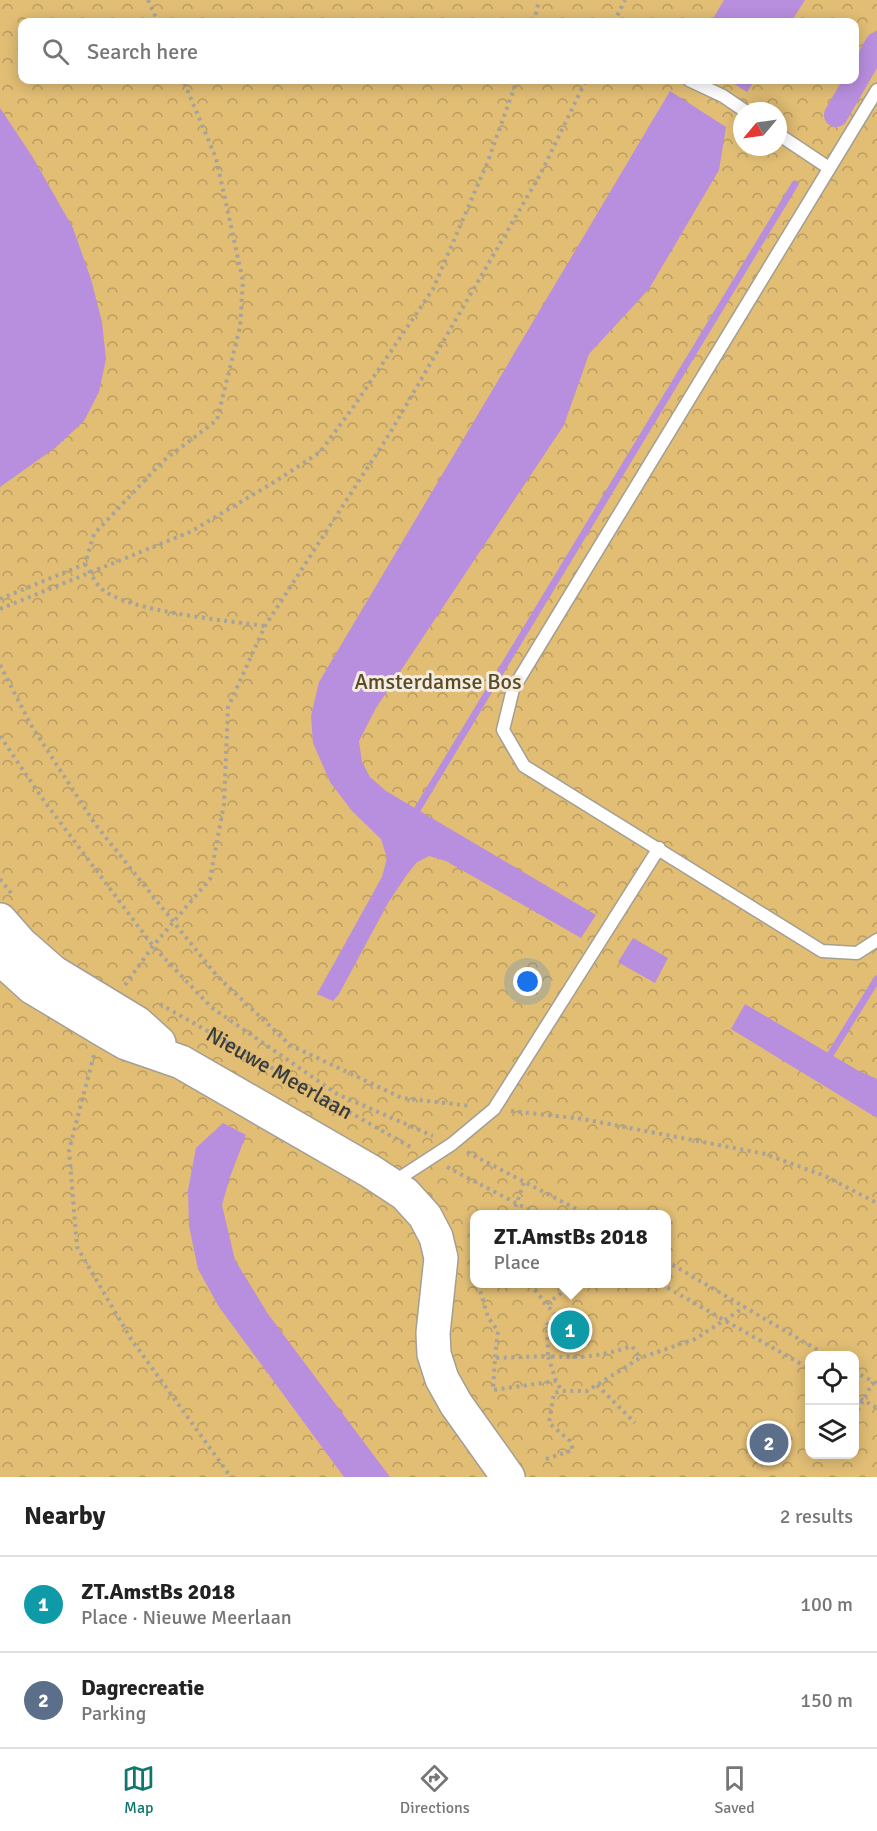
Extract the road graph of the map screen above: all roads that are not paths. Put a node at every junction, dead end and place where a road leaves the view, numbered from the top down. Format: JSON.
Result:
{"nodes":[{"id":1,"x":698,"y":84,"type":"edge"},
{"id":2,"x":877,"y":90,"type":"edge"},
{"id":3,"x":733,"y":103,"type":"edge"},
{"id":4,"x":787,"y":140,"type":"edge"},
{"id":5,"x":829,"y":168,"type":"junction"},
{"id":6,"x":659,"y":848,"type":"junction"},
{"id":7,"x":0,"y":920,"type":"edge"},
{"id":8,"x":877,"y":940,"type":"edge"},
{"id":9,"x":0,"y":958,"type":"edge"},
{"id":10,"x":119,"y":1003,"type":"junction"},
{"id":11,"x":391,"y":1184,"type":"junction"},
{"id":12,"x":508,"y":1477,"type":"edge"}],
"edges":[{"from":1,"to":3,"type":"lane"},
{"from":2,"to":5,"type":"lane"},
{"from":4,"to":5,"type":"lane"},
{"from":5,"to":6,"type":"lane"},
{"from":6,"to":8,"type":"lane"},
{"from":6,"to":11,"type":"lane"},
{"from":7,"to":10,"type":"street","name":"Nieuwe Meerlaan"},
{"from":9,"to":10,"type":"street","name":"Nieuwe Meerlaan"},
{"from":10,"to":11,"type":"street","name":"Nieuwe Meerlaan"},
{"from":11,"to":12,"type":"street","name":"Nieuwe Meerlaan"}]}
